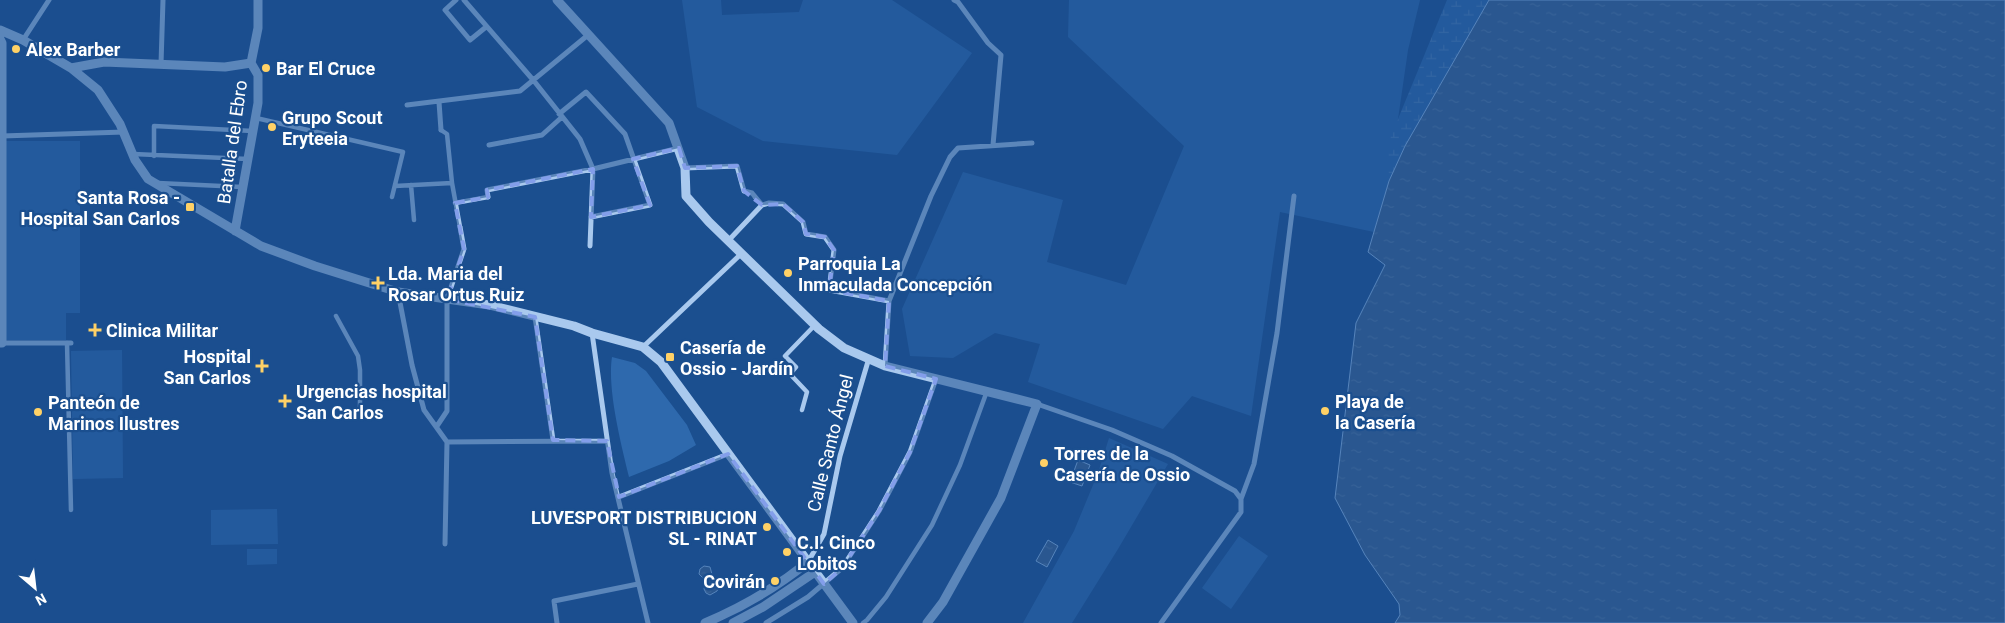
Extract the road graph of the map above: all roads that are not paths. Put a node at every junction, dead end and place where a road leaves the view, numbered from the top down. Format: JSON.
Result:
{"nodes":[{"id":1,"x":49,"y":0,"type":"edge"},
{"id":2,"x":163,"y":0,"type":"edge"},
{"id":3,"x":258,"y":0,"type":"edge"},
{"id":4,"x":456,"y":0,"type":"edge"},
{"id":5,"x":464,"y":0,"type":"edge"},
{"id":6,"x":557,"y":0,"type":"edge"},
{"id":7,"x":954,"y":0,"type":"edge"},
{"id":8,"x":486,"y":27,"type":"junction"},
{"id":9,"x":0,"y":30,"type":"edge"},
{"id":10,"x":588,"y":35,"type":"junction"},
{"id":11,"x":24,"y":40,"type":"junction"},
{"id":12,"x":1,"y":41,"type":"edge"},
{"id":13,"x":252,"y":63,"type":"junction"},
{"id":14,"x":161,"y":64,"type":"junction"},
{"id":15,"x":71,"y":68,"type":"junction"},
{"id":16,"x":534,"y":81,"type":"junction"},
{"id":17,"x":439,"y":102,"type":"junction"},
{"id":18,"x":407,"y":105,"type":"dead end"},
{"id":19,"x":560,"y":116,"type":"junction"},
{"id":20,"x":256,"y":118,"type":"junction"},
{"id":21,"x":441,"y":130,"type":"joint"},
{"id":22,"x":253,"y":131,"type":"junction"},
{"id":23,"x":124,"y":132,"type":"junction"},
{"id":24,"x":2,"y":136,"type":"junction"},
{"id":25,"x":1032,"y":143,"type":"dead end"},
{"id":26,"x":489,"y":145,"type":"dead end"},
{"id":27,"x":993,"y":145,"type":"junction"},
{"id":28,"x":679,"y":148,"type":"junction"},
{"id":29,"x":132,"y":154,"type":"junction"},
{"id":30,"x":154,"y":156,"type":"junction"},
{"id":31,"x":249,"y":159,"type":"junction"},
{"id":32,"x":633,"y":160,"type":"junction"},
{"id":33,"x":685,"y":168,"type":"junction"},
{"id":34,"x":594,"y":169,"type":"junction"},
{"id":35,"x":154,"y":183,"type":"junction"},
{"id":36,"x":452,"y":183,"type":"junction"},
{"id":37,"x":411,"y":185,"type":"junction"},
{"id":38,"x":395,"y":186,"type":"junction"},
{"id":39,"x":244,"y":188,"type":"junction"},
{"id":40,"x":1294,"y":196,"type":"dead end"},
{"id":41,"x":392,"y":197,"type":"dead end"},
{"id":42,"x":488,"y":197,"type":"joint"},
{"id":43,"x":455,"y":203,"type":"junction"},
{"id":44,"x":762,"y":205,"type":"junction"},
{"id":45,"x":592,"y":217,"type":"junction"},
{"id":46,"x":414,"y":220,"type":"dead end"},
{"id":47,"x":460,"y":228,"type":"joint"},
{"id":48,"x":235,"y":231,"type":"junction"},
{"id":49,"x":728,"y":241,"type":"junction"},
{"id":50,"x":590,"y":246,"type":"dead end"},
{"id":51,"x":741,"y":254,"type":"junction"},
{"id":52,"x":398,"y":292,"type":"junction"},
{"id":53,"x":448,"y":299,"type":"junction"},
{"id":54,"x":888,"y":301,"type":"junction"},
{"id":55,"x":336,"y":316,"type":"dead end"},
{"id":56,"x":535,"y":317,"type":"junction"},
{"id":57,"x":815,"y":325,"type":"junction"},
{"id":58,"x":592,"y":333,"type":"junction"},
{"id":59,"x":1,"y":343,"type":"edge"},
{"id":60,"x":69,"y":343,"type":"joint"},
{"id":61,"x":644,"y":347,"type":"junction"},
{"id":62,"x":868,"y":358,"type":"junction"},
{"id":63,"x":885,"y":366,"type":"junction"},
{"id":64,"x":936,"y":379,"type":"junction"},
{"id":65,"x":987,"y":390,"type":"junction"},
{"id":66,"x":1037,"y":404,"type":"junction"},
{"id":67,"x":802,"y":410,"type":"dead end"},
{"id":68,"x":360,"y":416,"type":"dead end"},
{"id":69,"x":437,"y":426,"type":"junction"},
{"id":70,"x":553,"y":440,"type":"junction"},
{"id":71,"x":607,"y":441,"type":"junction"},
{"id":72,"x":447,"y":442,"type":"junction"},
{"id":73,"x":728,"y":454,"type":"junction"},
{"id":74,"x":618,"y":497,"type":"junction"},
{"id":75,"x":1241,"y":499,"type":"junction"},
{"id":76,"x":71,"y":510,"type":"dead end"},
{"id":77,"x":445,"y":544,"type":"dead end"},
{"id":78,"x":808,"y":562,"type":"junction"},
{"id":79,"x":815,"y":572,"type":"junction"},
{"id":80,"x":638,"y":584,"type":"junction"},
{"id":81,"x":824,"y":584,"type":"junction"},
{"id":82,"x":557,"y":623,"type":"edge"},
{"id":83,"x":648,"y":623,"type":"edge"},
{"id":84,"x":705,"y":623,"type":"edge"},
{"id":85,"x":734,"y":623,"type":"edge"},
{"id":86,"x":766,"y":623,"type":"edge"},
{"id":87,"x":853,"y":623,"type":"edge"},
{"id":88,"x":863,"y":623,"type":"edge"},
{"id":89,"x":927,"y":623,"type":"edge"},
{"id":90,"x":1161,"y":623,"type":"edge"}],
"edges":[{"from":1,"to":11,"type":"street"},
{"from":2,"to":14,"type":"street"},
{"from":3,"to":13,"type":"street","name":"Batalla del Ebro"},
{"from":4,"to":8,"type":"street"},
{"from":5,"to":8,"type":"street"},
{"from":6,"to":10,"type":"street"},
{"from":7,"to":27,"type":"street"},
{"from":8,"to":16,"type":"street"},
{"from":9,"to":11,"type":"street"},
{"from":10,"to":16,"type":"street"},
{"from":10,"to":28,"type":"street"},
{"from":11,"to":15,"type":"street"},
{"from":12,"to":24,"type":"street"},
{"from":13,"to":14,"type":"street"},
{"from":13,"to":20,"type":"street","name":"Batalla del Ebro"},
{"from":14,"to":15,"type":"street"},
{"from":15,"to":23,"type":"street"},
{"from":16,"to":17,"type":"street"},
{"from":16,"to":19,"type":"street"},
{"from":17,"to":18,"type":"street"},
{"from":17,"to":21,"type":"street"},
{"from":19,"to":26,"type":"street"},
{"from":19,"to":32,"type":"street"},
{"from":19,"to":34,"type":"street"},
{"from":20,"to":22,"type":"street","name":"Batalla del Ebro"},
{"from":20,"to":38,"type":"street"},
{"from":21,"to":36,"type":"street"},
{"from":22,"to":30,"type":"street"},
{"from":22,"to":31,"type":"street","name":"Batalla del Ebro"},
{"from":23,"to":24,"type":"street"},
{"from":23,"to":29,"type":"street"},
{"from":24,"to":59,"type":"street"},
{"from":25,"to":27,"type":"street"},
{"from":27,"to":54,"type":"street"},
{"from":28,"to":32,"type":"street"},
{"from":28,"to":33,"type":"street"},
{"from":29,"to":30,"type":"street"},
{"from":29,"to":35,"type":"street"},
{"from":30,"to":31,"type":"street"},
{"from":31,"to":39,"type":"street","name":"Batalla del Ebro"},
{"from":32,"to":34,"type":"street"},
{"from":32,"to":45,"type":"street"},
{"from":33,"to":44,"type":"street"},
{"from":33,"to":49,"type":"street"},
{"from":34,"to":42,"type":"street"},
{"from":34,"to":45,"type":"street"},
{"from":35,"to":39,"type":"street"},
{"from":35,"to":48,"type":"street"},
{"from":36,"to":37,"type":"street"},
{"from":36,"to":43,"type":"street"},
{"from":37,"to":38,"type":"street"},
{"from":37,"to":46,"type":"street"},
{"from":38,"to":41,"type":"street"},
{"from":39,"to":48,"type":"street","name":"Batalla del Ebro"},
{"from":40,"to":75,"type":"street"},
{"from":42,"to":43,"type":"street"},
{"from":43,"to":47,"type":"street"},
{"from":44,"to":49,"type":"street"},
{"from":44,"to":54,"type":"street"},
{"from":45,"to":50,"type":"street"},
{"from":47,"to":53,"type":"street"},
{"from":48,"to":52,"type":"street"},
{"from":49,"to":51,"type":"street"},
{"from":51,"to":57,"type":"street"},
{"from":51,"to":61,"type":"street"},
{"from":52,"to":53,"type":"street"},
{"from":52,"to":69,"type":"street"},
{"from":53,"to":56,"type":"street"},
{"from":53,"to":69,"type":"street"},
{"from":54,"to":63,"type":"street"},
{"from":55,"to":68,"type":"street"},
{"from":56,"to":58,"type":"street"},
{"from":56,"to":70,"type":"street"},
{"from":57,"to":62,"type":"street"},
{"from":57,"to":67,"type":"street"},
{"from":58,"to":61,"type":"street"},
{"from":58,"to":71,"type":"street"},
{"from":59,"to":60,"type":"street"},
{"from":60,"to":76,"type":"street"},
{"from":61,"to":73,"type":"street"},
{"from":62,"to":63,"type":"street"},
{"from":62,"to":78,"type":"street","name":"Calle Santo Ángel"},
{"from":63,"to":64,"type":"street"},
{"from":64,"to":65,"type":"street"},
{"from":64,"to":81,"type":"street"},
{"from":65,"to":66,"type":"street"},
{"from":65,"to":88,"type":"street"},
{"from":66,"to":75,"type":"street"},
{"from":66,"to":89,"type":"street"},
{"from":69,"to":72,"type":"street"},
{"from":70,"to":71,"type":"street"},
{"from":70,"to":72,"type":"street"},
{"from":71,"to":74,"type":"street"},
{"from":72,"to":77,"type":"street"},
{"from":73,"to":74,"type":"street"},
{"from":73,"to":78,"type":"street"},
{"from":74,"to":80,"type":"street"},
{"from":75,"to":90,"type":"street"},
{"from":78,"to":79,"type":"street"},
{"from":78,"to":84,"type":"street","name":"Calle Santo Ángel"},
{"from":79,"to":81,"type":"street"},
{"from":79,"to":85,"type":"street"},
{"from":80,"to":82,"type":"street"},
{"from":80,"to":83,"type":"street"},
{"from":81,"to":86,"type":"street"},
{"from":81,"to":87,"type":"street"}]}
